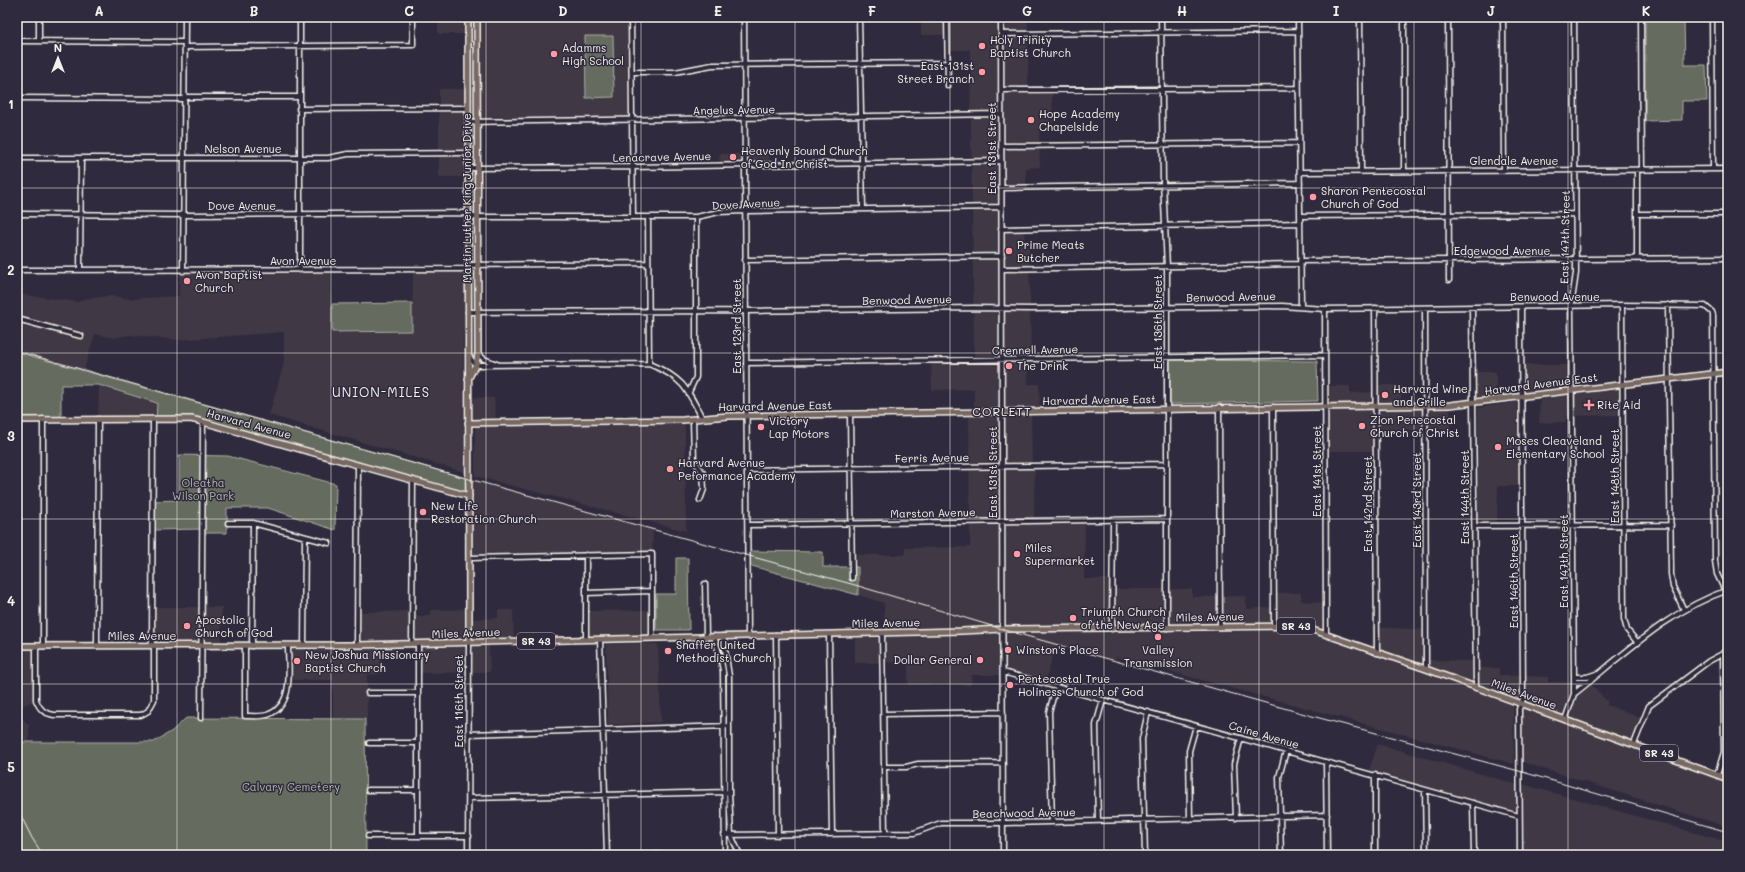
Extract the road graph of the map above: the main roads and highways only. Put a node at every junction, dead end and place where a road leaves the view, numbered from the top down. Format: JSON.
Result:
{"nodes":[{"id":1,"x":468,"y":17,"type":"edge"},
{"id":2,"x":477,"y":17,"type":"edge"},
{"id":3,"x":468,"y":354,"type":"joint"},
{"id":4,"x":478,"y":354,"type":"joint"},
{"id":5,"x":1728,"y":372,"type":"edge"},
{"id":6,"x":468,"y":380,"type":"junction"},
{"id":7,"x":17,"y":420,"type":"edge"},
{"id":8,"x":468,"y":423,"type":"junction"},
{"id":9,"x":469,"y":496,"type":"junction"},
{"id":10,"x":469,"y":642,"type":"junction"},
{"id":11,"x":17,"y":646,"type":"edge"},
{"id":12,"x":1728,"y":779,"type":"edge"}],
"edges":[{"from":1,"to":3,"type":"main road","name":"Martin Luther King Junior Drive"},
{"from":2,"to":4,"type":"main road","name":"Martin Luther King Junior Drive"},
{"from":3,"to":6,"type":"main road","name":"East 116th Street"},
{"from":4,"to":6,"type":"main road","name":"East 116th Street"},
{"from":5,"to":8,"type":"main road","name":"Harvard Avenue East"},
{"from":6,"to":8,"type":"main road","name":"East 116th Street"},
{"from":7,"to":9,"type":"main road","name":"Harvard Avenue"},
{"from":8,"to":9,"type":"main road","name":"East 116th Street"},
{"from":9,"to":10,"type":"main road","name":"East 116th Street"},
{"from":10,"to":11,"type":"main road","name":"Miles Avenue","number":"SR 43"},
{"from":10,"to":12,"type":"main road","name":"Miles Avenue","number":"SR 43"}]}
